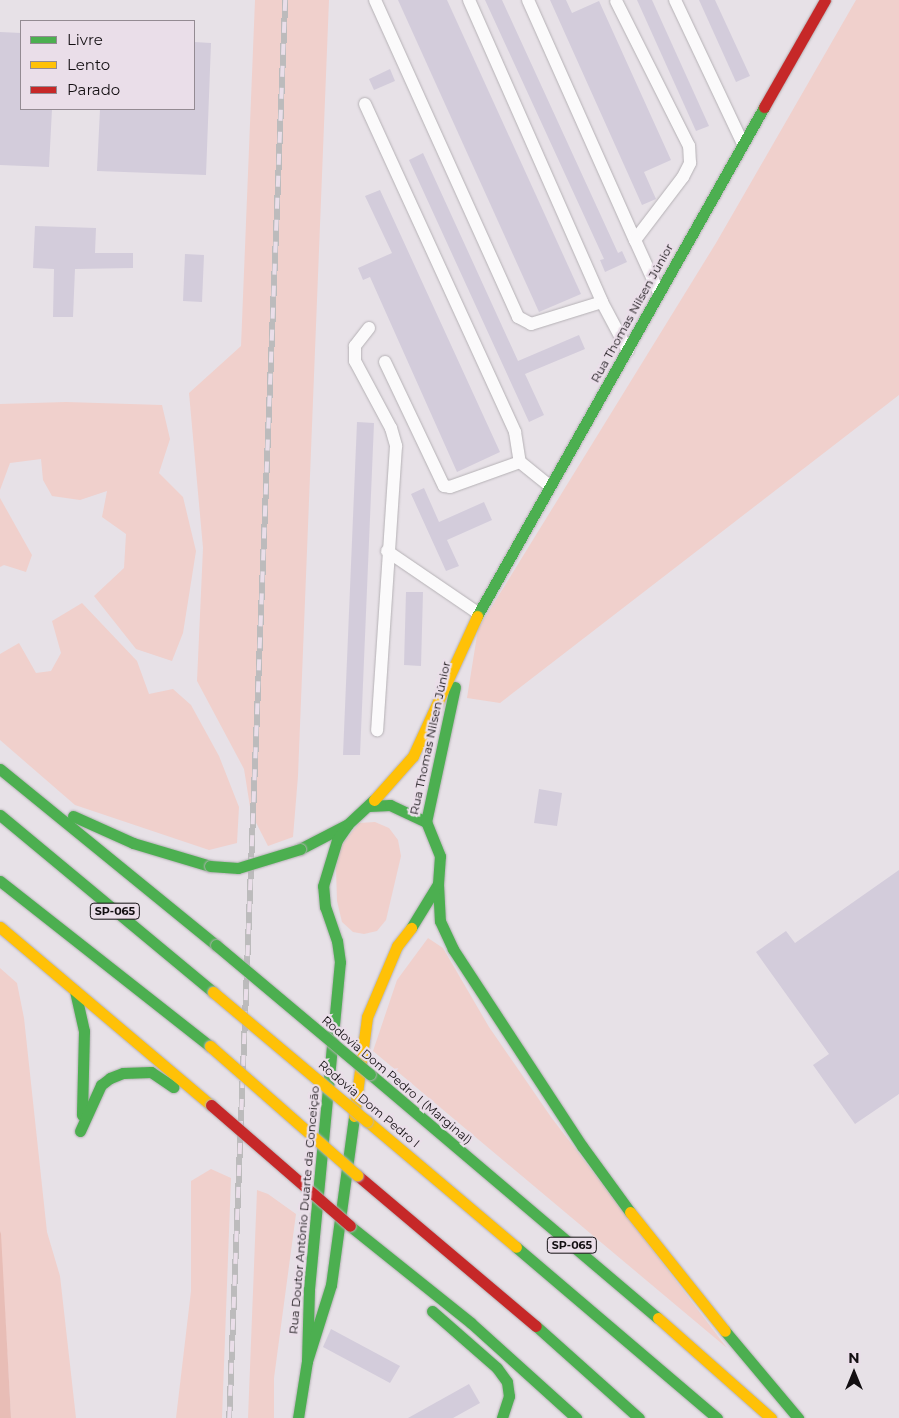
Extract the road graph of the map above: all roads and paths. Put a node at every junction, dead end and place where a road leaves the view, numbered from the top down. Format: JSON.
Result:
{"nodes":[{"id":1,"x":374,"y":0,"type":"edge"},
{"id":2,"x":469,"y":0,"type":"edge"},
{"id":3,"x":528,"y":0,"type":"edge"},
{"id":4,"x":675,"y":0,"type":"edge"},
{"id":5,"x":826,"y":0,"type":"edge"},
{"id":6,"x":616,"y":1,"type":"dead end"},
{"id":7,"x":365,"y":104,"type":"dead end"},
{"id":8,"x":742,"y":142,"type":"junction"},
{"id":9,"x":635,"y":240,"type":"junction"},
{"id":10,"x":660,"y":293,"type":"junction"},
{"id":11,"x":602,"y":302,"type":"junction"},
{"id":12,"x":369,"y":328,"type":"dead end"},
{"id":13,"x":628,"y":351,"type":"junction"},
{"id":14,"x":385,"y":362,"type":"dead end"},
{"id":15,"x":520,"y":462,"type":"junction"},
{"id":16,"x":548,"y":486,"type":"junction"},
{"id":17,"x":387,"y":551,"type":"junction"},
{"id":18,"x":478,"y":613,"type":"junction"},
{"id":19,"x":464,"y":642,"type":"junction"},
{"id":20,"x":377,"y":730,"type":"dead end"},
{"id":21,"x":0,"y":769,"type":"edge"},
{"id":22,"x":31,"y":795,"type":"junction"},
{"id":23,"x":369,"y":806,"type":"junction"},
{"id":24,"x":0,"y":816,"type":"edge"},
{"id":25,"x":426,"y":822,"type":"junction"},
{"id":26,"x":348,"y":824,"type":"junction"},
{"id":27,"x":0,"y":881,"type":"edge"},
{"id":28,"x":438,"y":884,"type":"junction"},
{"id":29,"x":0,"y":927,"type":"edge"},
{"id":30,"x":337,"y":940,"type":"joint"},
{"id":31,"x":397,"y":946,"type":"joint"},
{"id":32,"x":75,"y":991,"type":"junction"},
{"id":33,"x":211,"y":1106,"type":"junction"},
{"id":34,"x":391,"y":1258,"type":"junction"},
{"id":35,"x":307,"y":1361,"type":"junction"},
{"id":36,"x":298,"y":1418,"type":"edge"},
{"id":37,"x":502,"y":1418,"type":"edge"},
{"id":38,"x":576,"y":1418,"type":"edge"},
{"id":39,"x":639,"y":1418,"type":"edge"},
{"id":40,"x":716,"y":1418,"type":"edge"},
{"id":41,"x":771,"y":1418,"type":"edge"},
{"id":42,"x":798,"y":1418,"type":"edge"}],
"edges":[{"from":1,"to":11,"type":"street"},
{"from":2,"to":11,"type":"street"},
{"from":3,"to":9,"type":"street"},
{"from":4,"to":8,"type":"street"},
{"from":5,"to":8,"type":"main road","name":"Rua Thomas Nilsen Júnior"},
{"from":6,"to":9,"type":"street"},
{"from":7,"to":15,"type":"street"},
{"from":8,"to":10,"type":"main road","name":"Rua Thomas Nilsen Júnior"},
{"from":9,"to":10,"type":"street"},
{"from":10,"to":13,"type":"main road","name":"Rua Thomas Nilsen Júnior"},
{"from":11,"to":13,"type":"street"},
{"from":12,"to":17,"type":"street"},
{"from":13,"to":16,"type":"main road","name":"Rua Thomas Nilsen Júnior"},
{"from":14,"to":15,"type":"street"},
{"from":15,"to":16,"type":"street"},
{"from":16,"to":18,"type":"main road","name":"Rua Thomas Nilsen Júnior"},
{"from":17,"to":18,"type":"street"},
{"from":17,"to":20,"type":"street"},
{"from":18,"to":19,"type":"main road","name":"Rua Thomas Nilsen Júnior"},
{"from":19,"to":23,"type":"main road","name":"Rua Thomas Nilsen Júnior"},
{"from":19,"to":25,"type":"main road","name":"Rua Thomas Nilsen Júnior"},
{"from":21,"to":22,"type":"main road","name":"Rodovia Dom Pedro I (Marginal)","number":"SP-065"},
{"from":22,"to":26,"type":"main road","bridge":true},
{"from":22,"to":41,"type":"main road","name":"Rodovia Dom Pedro I (Marginal)","number":"SP-065","bridge":true},
{"from":23,"to":25,"type":"main road"},
{"from":23,"to":26,"type":"main road","name":"Rua Thomas Nilsen Júnior"},
{"from":24,"to":40,"type":"main road","name":"Rodovia Dom Pedro I","number":"SP-065","bridge":true},
{"from":25,"to":28,"type":"main road","name":"Rua Thomas Nilsen Júnior"},
{"from":26,"to":30,"type":"main road","name":"Rua Thomas Nilsen Júnior"},
{"from":27,"to":39,"type":"main road","bridge":true},
{"from":28,"to":31,"type":"main road","name":"Rua Thomas Nilsen Júnior"},
{"from":28,"to":42,"type":"main road"},
{"from":29,"to":32,"type":"main road"},
{"from":30,"to":35,"type":"main road","name":"Rua Doutor Antônio Duarte da Conceição"},
{"from":31,"to":35,"type":"main road","name":"Rua Doutor Antônio Duarte da Conceição"},
{"from":32,"to":33,"type":"main road"},
{"from":32,"to":33,"type":"main road"},
{"from":33,"to":34,"type":"main road","bridge":true},
{"from":34,"to":37,"type":"main road"},
{"from":34,"to":38,"type":"main road"},
{"from":35,"to":36,"type":"main road","name":"Rua Doutor Antônio Duarte da Conceição"}]}
